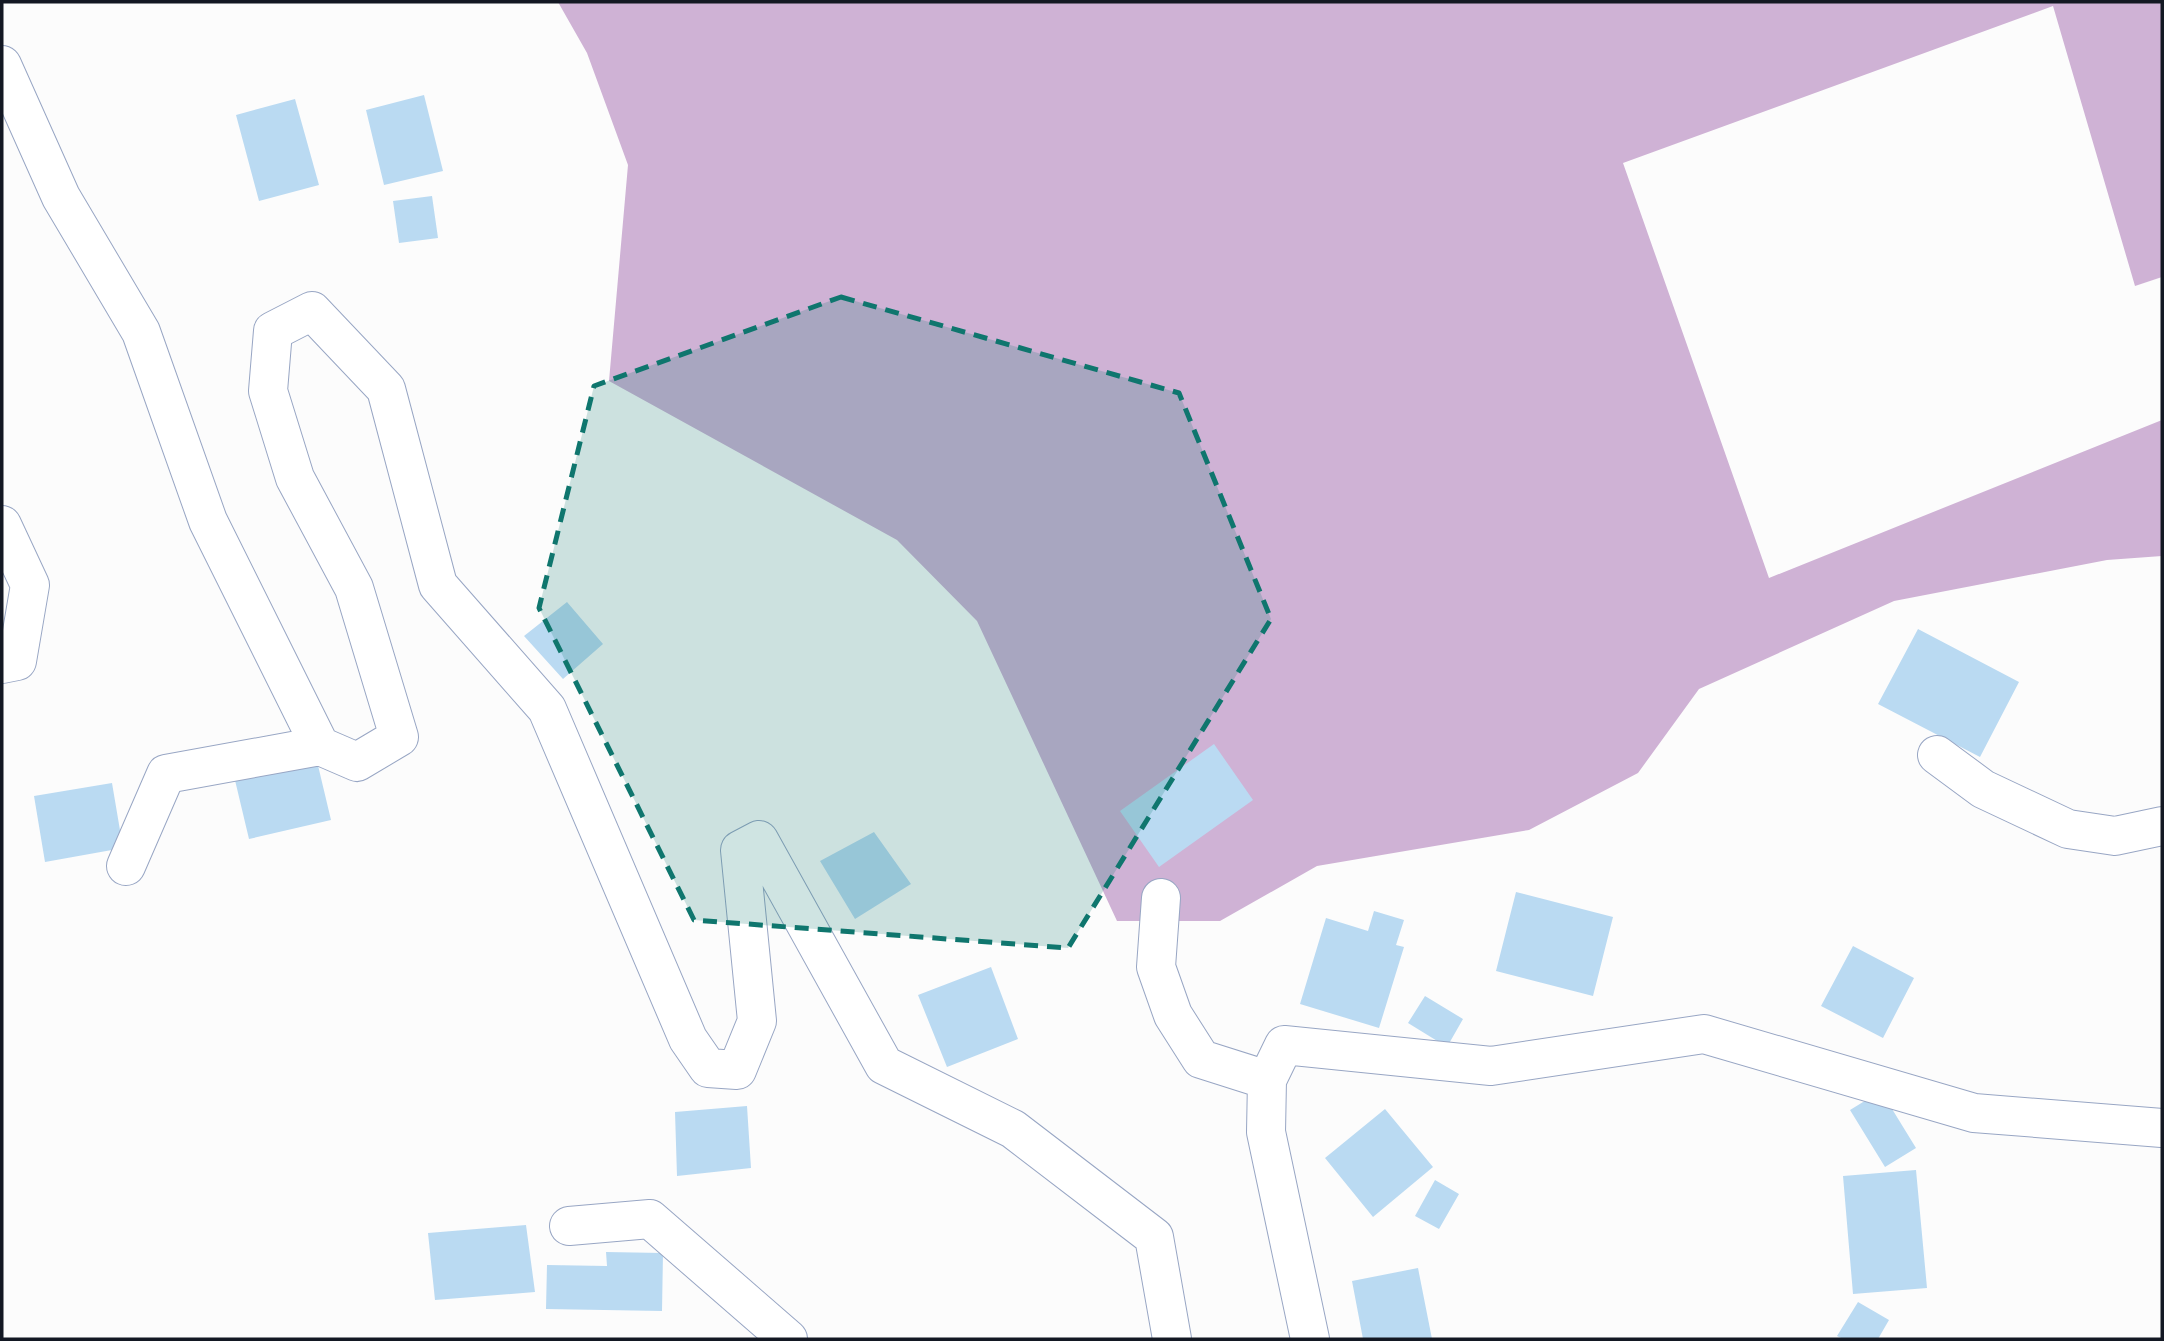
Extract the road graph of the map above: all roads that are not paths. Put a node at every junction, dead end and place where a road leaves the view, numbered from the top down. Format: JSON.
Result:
{"nodes":[{"id":1,"x":2,"y":65,"type":"edge"},
{"id":2,"x":2,"y":525,"type":"edge"},
{"id":3,"x":2,"y":664,"type":"edge"},
{"id":4,"x":320,"y":747,"type":"junction"},
{"id":5,"x":1937,"y":755,"type":"dead end"},
{"id":6,"x":2162,"y":826,"type":"edge"},
{"id":7,"x":126,"y":866,"type":"dead end"},
{"id":8,"x":1161,"y":898,"type":"dead end"},
{"id":9,"x":1267,"y":1080,"type":"junction"},
{"id":10,"x":2162,"y":1128,"type":"edge"},
{"id":11,"x":569,"y":1226,"type":"dead end"},
{"id":12,"x":788,"y":1339,"type":"edge"},
{"id":13,"x":1172,"y":1339,"type":"edge"},
{"id":14,"x":1310,"y":1339,"type":"edge"}],
"edges":[{"from":1,"to":4,"type":"street"},
{"from":2,"to":3,"type":"street"},
{"from":4,"to":7,"type":"street"},
{"from":4,"to":13,"type":"street"},
{"from":5,"to":6,"type":"street"},
{"from":8,"to":9,"type":"street"},
{"from":9,"to":10,"type":"street"},
{"from":9,"to":14,"type":"street"},
{"from":11,"to":12,"type":"street"}]}
